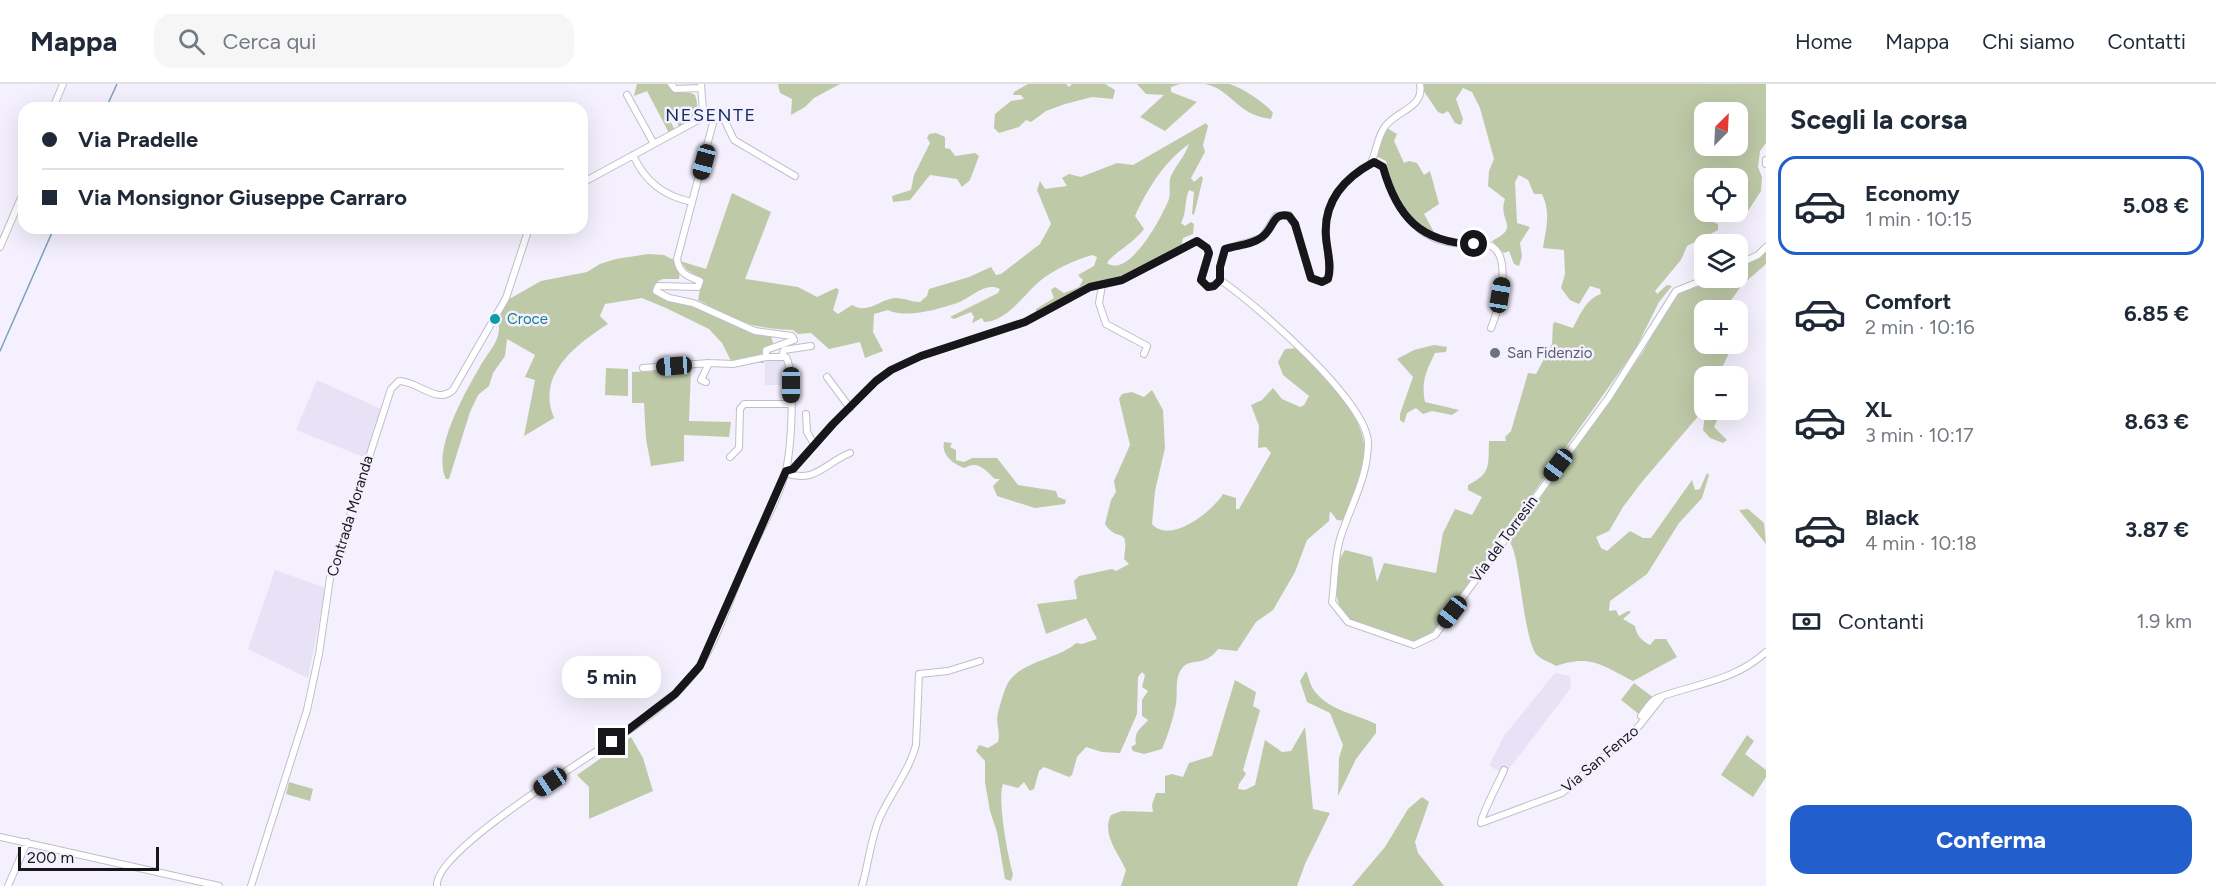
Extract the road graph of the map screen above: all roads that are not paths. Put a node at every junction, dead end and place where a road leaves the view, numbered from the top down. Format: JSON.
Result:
{"nodes":[{"id":1,"x":63,"y":84,"type":"edge"},
{"id":2,"x":671,"y":84,"type":"edge"},
{"id":3,"x":1420,"y":84,"type":"edge"},
{"id":4,"x":701,"y":86,"type":"edge"},
{"id":5,"x":627,"y":95,"type":"dead end"},
{"id":6,"x":56,"y":102,"type":"edge"},
{"id":7,"x":702,"y":116,"type":"junction"},
{"id":8,"x":714,"y":118,"type":"junction"},
{"id":9,"x":654,"y":144,"type":"junction"},
{"id":10,"x":633,"y":155,"type":"junction"},
{"id":11,"x":1371,"y":164,"type":"junction"},
{"id":12,"x":795,"y":176,"type":"dead end"},
{"id":13,"x":588,"y":180,"type":"edge"},
{"id":14,"x":692,"y":202,"type":"junction"},
{"id":15,"x":18,"y":205,"type":"edge"},
{"id":16,"x":527,"y":234,"type":"edge"},
{"id":17,"x":0,"y":247,"type":"edge"},
{"id":18,"x":1766,"y":247,"type":"edge"},
{"id":19,"x":1748,"y":260,"type":"edge"},
{"id":20,"x":1220,"y":280,"type":"junction"},
{"id":21,"x":1694,"y":284,"type":"edge"},
{"id":22,"x":1102,"y":285,"type":"junction"},
{"id":23,"x":1491,"y":328,"type":"dead end"},
{"id":24,"x":811,"y":346,"type":"dead end"},
{"id":25,"x":1144,"y":354,"type":"dead end"},
{"id":26,"x":782,"y":356,"type":"junction"},
{"id":27,"x":766,"y":357,"type":"junction"},
{"id":28,"x":709,"y":363,"type":"junction"},
{"id":29,"x":643,"y":368,"type":"dead end"},
{"id":30,"x":827,"y":377,"type":"dead end"},
{"id":31,"x":706,"y":382,"type":"dead end"},
{"id":32,"x":791,"y":404,"type":"junction"},
{"id":33,"x":850,"y":408,"type":"junction"},
{"id":34,"x":806,"y":414,"type":"dead end"},
{"id":35,"x":814,"y":444,"type":"junction"},
{"id":36,"x":850,"y":453,"type":"dead end"},
{"id":37,"x":730,"y":457,"type":"dead end"},
{"id":38,"x":786,"y":472,"type":"junction"},
{"id":39,"x":1764,"y":656,"type":"edge"},
{"id":40,"x":980,"y":662,"type":"dead end"},
{"id":41,"x":1662,"y":697,"type":"junction"},
{"id":42,"x":1641,"y":716,"type":"dead end"},
{"id":43,"x":1504,"y":770,"type":"dead end"},
{"id":44,"x":0,"y":837,"type":"edge"},
{"id":45,"x":27,"y":842,"type":"junction"},
{"id":46,"x":8,"y":886,"type":"edge"},
{"id":47,"x":219,"y":886,"type":"edge"},
{"id":48,"x":251,"y":886,"type":"edge"},
{"id":49,"x":437,"y":886,"type":"edge"},
{"id":50,"x":862,"y":886,"type":"edge"}],
"edges":[{"from":1,"to":6,"type":"street"},
{"from":2,"to":4,"type":"street"},
{"from":3,"to":11,"type":"street"},
{"from":4,"to":7,"type":"street"},
{"from":5,"to":9,"type":"street"},
{"from":7,"to":8,"type":"street"},
{"from":7,"to":9,"type":"street"},
{"from":8,"to":12,"type":"street"},
{"from":8,"to":14,"type":"street"},
{"from":9,"to":10,"type":"street"},
{"from":10,"to":13,"type":"street"},
{"from":10,"to":14,"type":"street"},
{"from":11,"to":20,"type":"street"},
{"from":11,"to":23,"type":"street"},
{"from":14,"to":27,"type":"street"},
{"from":15,"to":17,"type":"street"},
{"from":16,"to":48,"type":"street","name":"Contrada Moranda"},
{"from":18,"to":19,"type":"street"},
{"from":20,"to":21,"type":"street","name":"Via del Torresin"},
{"from":20,"to":22,"type":"street"},
{"from":22,"to":25,"type":"street"},
{"from":22,"to":33,"type":"street"},
{"from":24,"to":26,"type":"street"},
{"from":26,"to":27,"type":"street"},
{"from":26,"to":32,"type":"street"},
{"from":27,"to":28,"type":"street"},
{"from":28,"to":29,"type":"street"},
{"from":28,"to":31,"type":"street"},
{"from":30,"to":33,"type":"street"},
{"from":32,"to":37,"type":"street"},
{"from":32,"to":38,"type":"street"},
{"from":33,"to":35,"type":"street"},
{"from":34,"to":35,"type":"street"},
{"from":35,"to":38,"type":"street"},
{"from":36,"to":38,"type":"street"},
{"from":38,"to":49,"type":"street"},
{"from":39,"to":41,"type":"street","name":"Via San Fenzo"},
{"from":40,"to":50,"type":"street"},
{"from":41,"to":42,"type":"street","name":"Via San Fenzo"},
{"from":41,"to":43,"type":"street","name":"Via San Fenzo"},
{"from":44,"to":45,"type":"street"},
{"from":45,"to":46,"type":"street"},
{"from":45,"to":47,"type":"street"}]}
